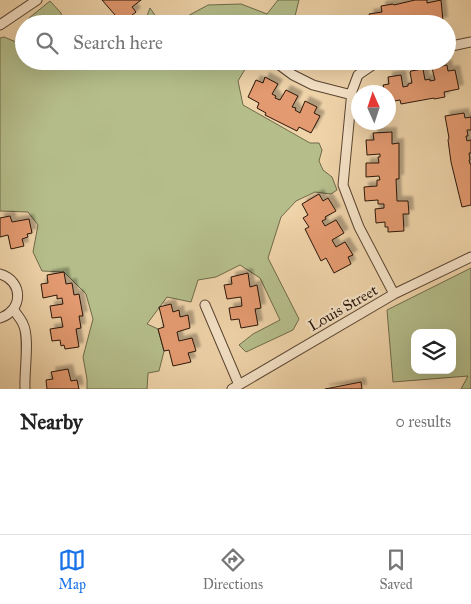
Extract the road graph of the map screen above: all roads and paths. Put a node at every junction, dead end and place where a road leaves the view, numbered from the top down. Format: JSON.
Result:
{"nodes":[{"id":1,"x":37,"y":0,"type":"edge"},
{"id":2,"x":0,"y":25,"type":"edge"},
{"id":3,"x":471,"y":42,"type":"edge"},
{"id":4,"x":456,"y":45,"type":"edge"},
{"id":5,"x":286,"y":70,"type":"edge"},
{"id":6,"x":365,"y":70,"type":"edge"},
{"id":7,"x":355,"y":85,"type":"edge"},
{"id":8,"x":351,"y":95,"type":"edge"},
{"id":9,"x":351,"y":105,"type":"edge"},
{"id":10,"x":471,"y":258,"type":"edge"},
{"id":11,"x":0,"y":274,"type":"edge"},
{"id":12,"x":394,"y":294,"type":"junction"},
{"id":13,"x":205,"y":305,"type":"dead end"},
{"id":14,"x":14,"y":310,"type":"junction"},
{"id":15,"x":0,"y":318,"type":"edge"},
{"id":16,"x":235,"y":387,"type":"edge"},
{"id":17,"x":25,"y":389,"type":"edge"}],
"edges":[{"from":1,"to":2,"type":"street"},
{"from":3,"to":4,"type":"street"},
{"from":5,"to":8,"type":"street"},
{"from":6,"to":7,"type":"street"},
{"from":9,"to":12,"type":"street"},
{"from":10,"to":12,"type":"street","name":"Louis Street"},
{"from":11,"to":14,"type":"street"},
{"from":12,"to":16,"type":"street","name":"Louis Street"},
{"from":13,"to":16,"type":"street"},
{"from":14,"to":15,"type":"street"},
{"from":14,"to":17,"type":"street"}]}
